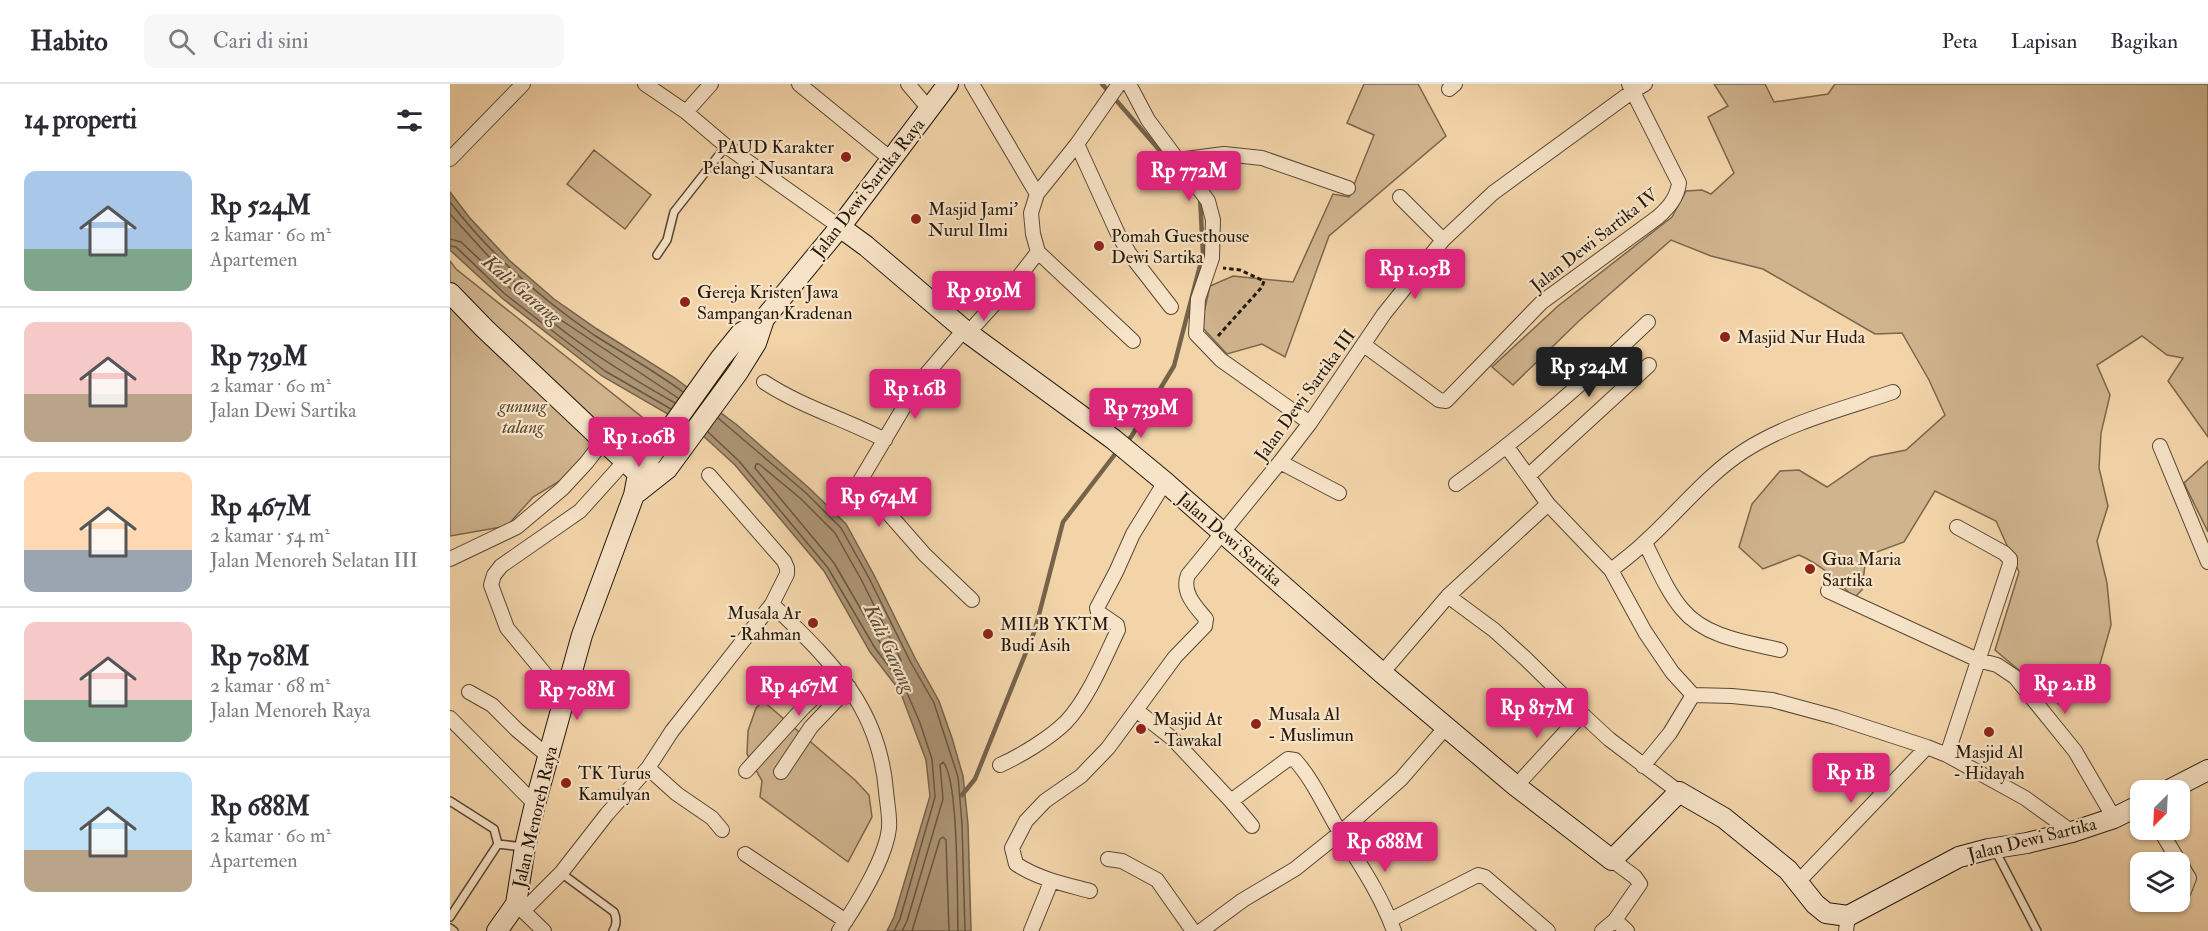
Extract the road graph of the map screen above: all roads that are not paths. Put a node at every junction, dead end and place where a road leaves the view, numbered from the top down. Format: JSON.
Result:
{"nodes":[{"id":1,"x":523,"y":84,"type":"edge"},
{"id":2,"x":645,"y":84,"type":"edge"},
{"id":3,"x":711,"y":84,"type":"edge"},
{"id":4,"x":799,"y":84,"type":"edge"},
{"id":5,"x":908,"y":84,"type":"edge"},
{"id":6,"x":948,"y":84,"type":"edge"},
{"id":7,"x":972,"y":84,"type":"edge"},
{"id":8,"x":1129,"y":84,"type":"edge"},
{"id":9,"x":1646,"y":84,"type":"edge"},
{"id":10,"x":1116,"y":87,"type":"edge"},
{"id":11,"x":1631,"y":87,"type":"edge"},
{"id":12,"x":930,"y":110,"type":"junction"},
{"id":13,"x":686,"y":112,"type":"junction"},
{"id":14,"x":1077,"y":144,"type":"junction"},
{"id":15,"x":726,"y":146,"type":"junction"},
{"id":16,"x":450,"y":159,"type":"edge"},
{"id":17,"x":892,"y":160,"type":"junction"},
{"id":18,"x":1178,"y":160,"type":"junction"},
{"id":19,"x":1348,"y":188,"type":"dead end"},
{"id":20,"x":1037,"y":194,"type":"junction"},
{"id":21,"x":1400,"y":197,"type":"dead end"},
{"id":22,"x":840,"y":227,"type":"junction"},
{"id":23,"x":1443,"y":240,"type":"junction"},
{"id":24,"x":1038,"y":252,"type":"junction"},
{"id":25,"x":657,"y":255,"type":"dead end"},
{"id":26,"x":450,"y":293,"type":"edge"},
{"id":27,"x":1171,"y":307,"type":"dead end"},
{"id":28,"x":764,"y":319,"type":"junction"},
{"id":29,"x":1648,"y":322,"type":"dead end"},
{"id":30,"x":966,"y":331,"type":"junction"},
{"id":31,"x":1133,"y":341,"type":"dead end"},
{"id":32,"x":1364,"y":345,"type":"junction"},
{"id":33,"x":1649,"y":366,"type":"dead end"},
{"id":34,"x":764,"y":381,"type":"dead end"},
{"id":35,"x":1893,"y":392,"type":"dead end"},
{"id":36,"x":1310,"y":423,"type":"junction"},
{"id":37,"x":885,"y":440,"type":"junction"},
{"id":38,"x":603,"y":441,"type":"junction"},
{"id":39,"x":2160,"y":446,"type":"dead end"},
{"id":40,"x":1507,"y":447,"type":"junction"},
{"id":41,"x":1280,"y":462,"type":"junction"},
{"id":42,"x":667,"y":469,"type":"joint"},
{"id":43,"x":639,"y":474,"type":"junction"},
{"id":44,"x":709,"y":474,"type":"dead end"},
{"id":45,"x":1528,"y":476,"type":"junction"},
{"id":46,"x":1165,"y":482,"type":"junction"},
{"id":47,"x":1456,"y":484,"type":"dead end"},
{"id":48,"x":1339,"y":493,"type":"dead end"},
{"id":49,"x":1548,"y":504,"type":"junction"},
{"id":50,"x":1957,"y":527,"type":"dead end"},
{"id":51,"x":1223,"y":532,"type":"junction"},
{"id":52,"x":1645,"y":543,"type":"junction"},
{"id":53,"x":450,"y":559,"type":"edge"},
{"id":54,"x":2208,"y":562,"type":"edge"},
{"id":55,"x":1611,"y":570,"type":"junction"},
{"id":56,"x":1828,"y":591,"type":"dead end"},
{"id":57,"x":1448,"y":596,"type":"junction"},
{"id":58,"x":972,"y":600,"type":"dead end"},
{"id":59,"x":772,"y":604,"type":"junction"},
{"id":60,"x":1779,"y":650,"type":"dead end"},
{"id":61,"x":1978,"y":660,"type":"junction"},
{"id":62,"x":1382,"y":673,"type":"junction"},
{"id":63,"x":838,"y":674,"type":"junction"},
{"id":64,"x":849,"y":687,"type":"junction"},
{"id":65,"x":469,"y":692,"type":"dead end"},
{"id":66,"x":1693,"y":695,"type":"junction"},
{"id":67,"x":564,"y":697,"type":"junction"},
{"id":68,"x":1136,"y":710,"type":"junction"},
{"id":69,"x":1582,"y":714,"type":"junction"},
{"id":70,"x":450,"y":718,"type":"edge"},
{"id":71,"x":1446,"y":727,"type":"junction"},
{"id":72,"x":1927,"y":747,"type":"junction"},
{"id":73,"x":1947,"y":755,"type":"junction"},
{"id":74,"x":548,"y":756,"type":"junction"},
{"id":75,"x":1000,"y":765,"type":"dead end"},
{"id":76,"x":1643,"y":766,"type":"junction"},
{"id":77,"x":648,"y":768,"type":"junction"},
{"id":78,"x":2208,"y":770,"type":"edge"},
{"id":79,"x":746,"y":771,"type":"dead end"},
{"id":80,"x":781,"y":771,"type":"dead end"},
{"id":81,"x":2188,"y":780,"type":"edge"},
{"id":82,"x":1516,"y":786,"type":"junction"},
{"id":83,"x":1679,"y":792,"type":"junction"},
{"id":84,"x":450,"y":801,"type":"edge"},
{"id":85,"x":1231,"y":801,"type":"junction"},
{"id":86,"x":535,"y":804,"type":"junction"},
{"id":87,"x":2130,"y":810,"type":"edge"},
{"id":88,"x":2114,"y":818,"type":"junction"},
{"id":89,"x":1252,"y":826,"type":"dead end"},
{"id":90,"x":722,"y":830,"type":"dead end"},
{"id":91,"x":2072,"y":832,"type":"junction"},
{"id":92,"x":1341,"y":833,"type":"junction"},
{"id":93,"x":498,"y":844,"type":"junction"},
{"id":94,"x":525,"y":847,"type":"junction"},
{"id":95,"x":1994,"y":848,"type":"junction"},
{"id":96,"x":745,"y":854,"type":"dead end"},
{"id":97,"x":1108,"y":859,"type":"dead end"},
{"id":98,"x":1612,"y":860,"type":"junction"},
{"id":99,"x":561,"y":873,"type":"junction"},
{"id":100,"x":1051,"y":882,"type":"junction"},
{"id":101,"x":1798,"y":882,"type":"junction"},
{"id":102,"x":1090,"y":891,"type":"dead end"},
{"id":103,"x":520,"y":907,"type":"junction"},
{"id":104,"x":450,"y":917,"type":"edge"},
{"id":105,"x":1615,"y":920,"type":"junction"},
{"id":106,"x":1847,"y":924,"type":"edge"},
{"id":107,"x":1392,"y":925,"type":"edge"},
{"id":108,"x":842,"y":926,"type":"edge"},
{"id":109,"x":450,"y":928,"type":"edge"},
{"id":110,"x":454,"y":931,"type":"edge"},
{"id":111,"x":497,"y":931,"type":"edge"},
{"id":112,"x":544,"y":931,"type":"edge"},
{"id":113,"x":613,"y":931,"type":"edge"},
{"id":114,"x":1031,"y":931,"type":"edge"},
{"id":115,"x":1193,"y":931,"type":"edge"},
{"id":116,"x":1201,"y":931,"type":"edge"},
{"id":117,"x":1548,"y":931,"type":"edge"},
{"id":118,"x":1602,"y":931,"type":"edge"},
{"id":119,"x":1628,"y":931,"type":"edge"},
{"id":120,"x":2037,"y":931,"type":"edge"}],
"edges":[{"from":1,"to":16,"type":"street"},
{"from":2,"to":13,"type":"street"},
{"from":3,"to":13,"type":"street"},
{"from":4,"to":17,"type":"street"},
{"from":5,"to":12,"type":"street"},
{"from":6,"to":12,"type":"street","name":"Jalan Dewi Sartika Raya"},
{"from":7,"to":20,"type":"street"},
{"from":8,"to":18,"type":"street"},
{"from":9,"to":11,"type":"street","name":"Jalan Dewi Sartika III"},
{"from":10,"to":14,"type":"street"},
{"from":11,"to":23,"type":"street","name":"Jalan Dewi Sartika III"},
{"from":11,"to":32,"type":"street","name":"Jalan Dewi Sartika IV"},
{"from":12,"to":17,"type":"street","name":"Jalan Dewi Sartika Raya"},
{"from":13,"to":15,"type":"street"},
{"from":14,"to":20,"type":"street"},
{"from":14,"to":27,"type":"street"},
{"from":15,"to":22,"type":"street"},
{"from":15,"to":25,"type":"lane"},
{"from":17,"to":22,"type":"street","name":"Jalan Dewi Sartika Raya"},
{"from":18,"to":19,"type":"street"},
{"from":18,"to":36,"type":"street"},
{"from":20,"to":24,"type":"street"},
{"from":21,"to":23,"type":"street"},
{"from":22,"to":28,"type":"street","name":"Jalan Dewi Sartika Raya"},
{"from":22,"to":30,"type":"street","name":"Jalan Dewi Sartika"},
{"from":23,"to":32,"type":"street","name":"Jalan Dewi Sartika III"},
{"from":24,"to":30,"type":"street"},
{"from":24,"to":31,"type":"street"},
{"from":26,"to":38,"type":"street"},
{"from":28,"to":42,"type":"street","name":"Jalan Dewi Sartika Raya"},
{"from":28,"to":43,"type":"street","name":"Jalan Dewi Sartika Raya"},
{"from":29,"to":40,"type":"street"},
{"from":30,"to":37,"type":"street"},
{"from":30,"to":46,"type":"street","name":"Jalan Dewi Sartika"},
{"from":32,"to":36,"type":"street","name":"Jalan Dewi Sartika III"},
{"from":33,"to":45,"type":"street"},
{"from":34,"to":37,"type":"street"},
{"from":35,"to":52,"type":"street"},
{"from":36,"to":41,"type":"street","name":"Jalan Dewi Sartika III"},
{"from":37,"to":58,"type":"street"},
{"from":38,"to":43,"type":"street"},
{"from":38,"to":53,"type":"street"},
{"from":39,"to":54,"type":"street"},
{"from":40,"to":45,"type":"street"},
{"from":40,"to":47,"type":"street"},
{"from":41,"to":48,"type":"street"},
{"from":41,"to":51,"type":"street","name":"Jalan Dewi Sartika III"},
{"from":42,"to":43,"type":"street","name":"Jalan Menoreh Raya"},
{"from":43,"to":67,"type":"street","name":"Jalan Menoreh Raya"},
{"from":43,"to":67,"type":"street"},
{"from":44,"to":59,"type":"street"},
{"from":45,"to":49,"type":"street"},
{"from":46,"to":51,"type":"street","name":"Jalan Dewi Sartika"},
{"from":46,"to":75,"type":"street"},
{"from":49,"to":55,"type":"street"},
{"from":49,"to":57,"type":"street"},
{"from":50,"to":61,"type":"street"},
{"from":51,"to":62,"type":"street","name":"Jalan Dewi Sartika"},
{"from":51,"to":68,"type":"street","name":"Jalan Dewi Sartika III"},
{"from":52,"to":55,"type":"street"},
{"from":52,"to":60,"type":"street"},
{"from":55,"to":66,"type":"street"},
{"from":56,"to":61,"type":"street"},
{"from":57,"to":62,"type":"street"},
{"from":57,"to":69,"type":"street"},
{"from":59,"to":63,"type":"street"},
{"from":59,"to":77,"type":"street"},
{"from":61,"to":73,"type":"street"},
{"from":61,"to":88,"type":"street"},
{"from":62,"to":71,"type":"street","name":"Jalan Dewi Sartika"},
{"from":63,"to":64,"type":"street"},
{"from":63,"to":79,"type":"street"},
{"from":64,"to":80,"type":"street"},
{"from":64,"to":108,"type":"street"},
{"from":65,"to":74,"type":"street"},
{"from":66,"to":72,"type":"street"},
{"from":66,"to":76,"type":"street"},
{"from":67,"to":74,"type":"street","name":"Jalan Menoreh Raya"},
{"from":68,"to":85,"type":"street"},
{"from":68,"to":100,"type":"street"},
{"from":69,"to":76,"type":"street"},
{"from":69,"to":82,"type":"street"},
{"from":70,"to":86,"type":"street"},
{"from":71,"to":82,"type":"street","name":"Jalan Dewi Sartika"},
{"from":71,"to":92,"type":"street"},
{"from":72,"to":73,"type":"street"},
{"from":72,"to":101,"type":"street"},
{"from":73,"to":91,"type":"street"},
{"from":74,"to":86,"type":"street","name":"Jalan Menoreh Raya"},
{"from":76,"to":83,"type":"street"},
{"from":77,"to":90,"type":"street"},
{"from":77,"to":99,"type":"street"},
{"from":78,"to":81,"type":"street"},
{"from":82,"to":98,"type":"street","name":"Jalan Dewi Sartika"},
{"from":83,"to":98,"type":"street"},
{"from":83,"to":101,"type":"street","name":"Jalan Dewi Sartika"},
{"from":84,"to":93,"type":"lane"},
{"from":85,"to":89,"type":"street"},
{"from":85,"to":92,"type":"street"},
{"from":86,"to":94,"type":"street","name":"Jalan Menoreh Raya"},
{"from":87,"to":88,"type":"street","name":"Jalan Dewi Sartika"},
{"from":88,"to":91,"type":"street","name":"Jalan Dewi Sartika"},
{"from":91,"to":95,"type":"street","name":"Jalan Dewi Sartika"},
{"from":92,"to":107,"type":"street"},
{"from":92,"to":116,"type":"street"},
{"from":93,"to":94,"type":"lane"},
{"from":93,"to":104,"type":"lane"},
{"from":94,"to":103,"type":"street","name":"Jalan Menoreh Raya"},
{"from":95,"to":106,"type":"street","name":"Jalan Dewi Sartika"},
{"from":95,"to":120,"type":"lane"},
{"from":96,"to":108,"type":"street"},
{"from":97,"to":115,"type":"street"},
{"from":98,"to":105,"type":"street","name":"Jalan Dewi Sartika"},
{"from":99,"to":103,"type":"street"},
{"from":99,"to":113,"type":"lane"},
{"from":100,"to":102,"type":"street"},
{"from":100,"to":114,"type":"street"},
{"from":101,"to":106,"type":"street","name":"Jalan Dewi Sartika"},
{"from":103,"to":111,"type":"street","name":"Jalan Menoreh Raya"},
{"from":103,"to":112,"type":"street"},
{"from":105,"to":118,"type":"street"},
{"from":105,"to":119,"type":"street"},
{"from":107,"to":117,"type":"street"},
{"from":109,"to":110,"type":"lane"}]}
